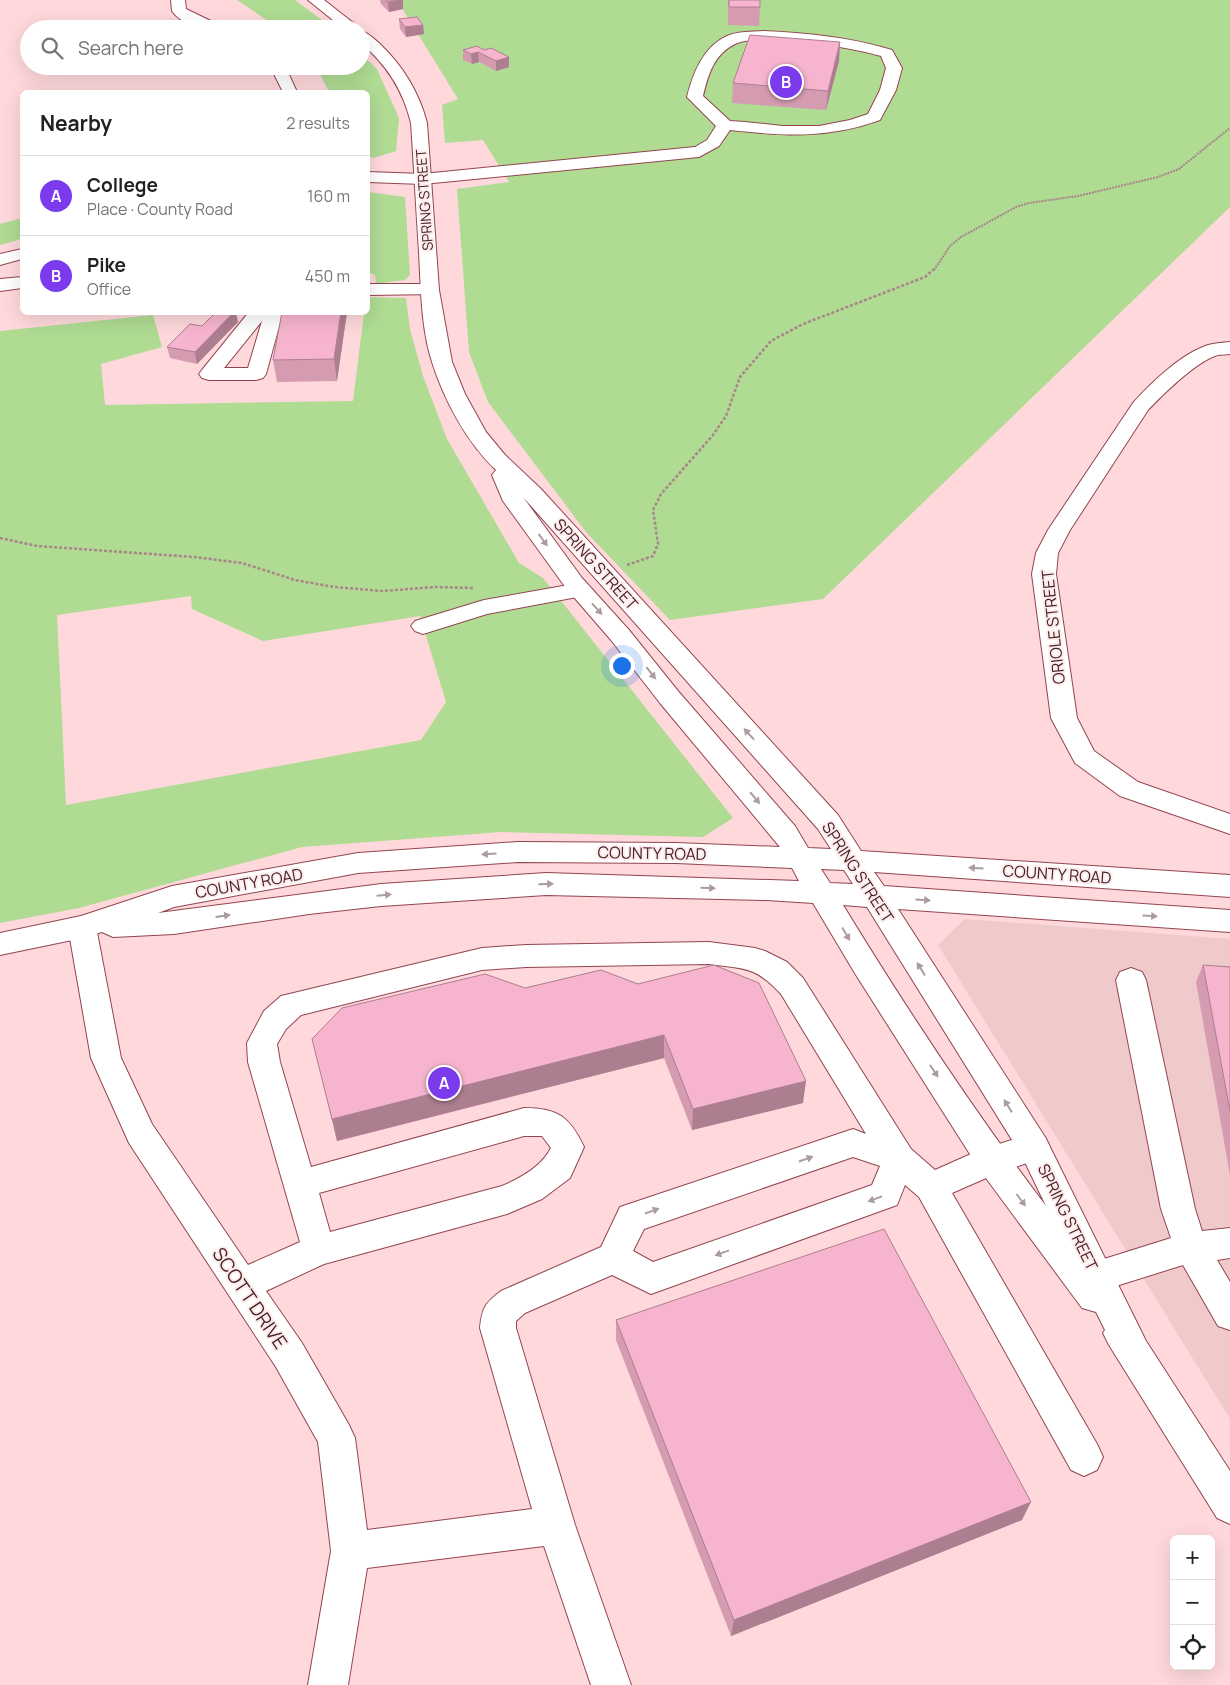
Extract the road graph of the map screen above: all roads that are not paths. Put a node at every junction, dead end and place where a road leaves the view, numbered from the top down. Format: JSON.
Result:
{"nodes":[{"id":1,"x":178,"y":0,"type":"edge"},
{"id":2,"x":315,"y":0,"type":"edge"},
{"id":3,"x":195,"y":20,"type":"edge"},
{"id":4,"x":342,"y":20,"type":"edge"},
{"id":5,"x":370,"y":43,"type":"edge"},
{"id":6,"x":282,"y":75,"type":"edge"},
{"id":7,"x":289,"y":90,"type":"edge"},
{"id":8,"x":725,"y":125,"type":"junction"},
{"id":9,"x":370,"y":177,"type":"edge"},
{"id":10,"x":423,"y":179,"type":"junction"},
{"id":11,"x":20,"y":255,"type":"edge"},
{"id":12,"x":0,"y":260,"type":"edge"},
{"id":13,"x":20,"y":283,"type":"edge"},
{"id":14,"x":0,"y":285,"type":"edge"},
{"id":15,"x":370,"y":290,"type":"edge"},
{"id":16,"x":430,"y":290,"type":"junction"},
{"id":17,"x":257,"y":315,"type":"edge"},
{"id":18,"x":273,"y":315,"type":"edge"},
{"id":19,"x":1230,"y":348,"type":"edge"},
{"id":20,"x":497,"y":460,"type":"junction"},
{"id":21,"x":580,"y":590,"type":"junction"},
{"id":22,"x":423,"y":626,"type":"dead end"},
{"id":23,"x":1230,"y":824,"type":"edge"},
{"id":24,"x":800,"y":858,"type":"junction"},
{"id":25,"x":852,"y":861,"type":"junction"},
{"id":26,"x":1230,"y":886,"type":"edge"},
{"id":27,"x":821,"y":892,"type":"junction"},
{"id":28,"x":874,"y":896,"type":"junction"},
{"id":29,"x":1230,"y":921,"type":"edge"},
{"id":30,"x":82,"y":927,"type":"junction"},
{"id":31,"x":0,"y":944,"type":"edge"},
{"id":32,"x":1131,"y":980,"type":"dead end"},
{"id":33,"x":1034,"y":1147,"type":"junction"},
{"id":34,"x":898,"y":1159,"type":"junction"},
{"id":35,"x":992,"y":1160,"type":"junction"},
{"id":36,"x":300,"y":1184,"type":"junction"},
{"id":37,"x":930,"y":1187,"type":"junction"},
{"id":38,"x":1230,"y":1243,"type":"edge"},
{"id":39,"x":1191,"y":1247,"type":"junction"},
{"id":40,"x":319,"y":1250,"type":"junction"},
{"id":41,"x":613,"y":1258,"type":"junction"},
{"id":42,"x":1097,"y":1276,"type":"junction"},
{"id":43,"x":242,"y":1285,"type":"junction"},
{"id":44,"x":1230,"y":1314,"type":"edge"},
{"id":45,"x":1131,"y":1347,"type":"junction"},
{"id":46,"x":1084,"y":1457,"type":"dead end"},
{"id":47,"x":1230,"y":1505,"type":"edge"},
{"id":48,"x":556,"y":1526,"type":"junction"},
{"id":49,"x":350,"y":1551,"type":"junction"},
{"id":50,"x":328,"y":1685,"type":"edge"},
{"id":51,"x":611,"y":1685,"type":"edge"}],
"edges":[{"from":1,"to":3,"type":"main road"},
{"from":2,"to":4,"type":"main road"},
{"from":5,"to":10,"type":"main road","name":"SPRING STREET"},
{"from":6,"to":7,"type":"main road"},
{"from":8,"to":8,"type":"main road"},
{"from":8,"to":10,"type":"main road"},
{"from":9,"to":10,"type":"main road"},
{"from":10,"to":16,"type":"main road","name":"SPRING STREET"},
{"from":11,"to":12,"type":"main road"},
{"from":13,"to":14,"type":"main road"},
{"from":15,"to":16,"type":"main road"},
{"from":16,"to":20,"type":"main road","name":"SPRING STREET"},
{"from":17,"to":18,"type":"main road"},
{"from":19,"to":23,"type":"main road","name":"ORIOLE STREET"},
{"from":20,"to":21,"type":"main road","name":"SPRING STREET","one_way":true},
{"from":25,"to":20,"type":"main road","name":"SPRING STREET","one_way":true},
{"from":21,"to":22,"type":"main road"},
{"from":21,"to":24,"type":"main road","name":"SPRING STREET","one_way":true},
{"from":24,"to":25,"type":"main road","name":"COUNTY ROAD"},
{"from":24,"to":27,"type":"main road","name":"SPRING STREET"},
{"from":24,"to":30,"type":"main road","name":"COUNTY ROAD","one_way":true},
{"from":26,"to":25,"type":"main road","name":"COUNTY ROAD","one_way":true},
{"from":25,"to":28,"type":"main road","name":"SPRING STREET"},
{"from":27,"to":28,"type":"main road","name":"COUNTY ROAD"},
{"from":30,"to":27,"type":"main road","name":"COUNTY ROAD","one_way":true},
{"from":27,"to":35,"type":"main road","name":"SPRING STREET","one_way":true},
{"from":28,"to":29,"type":"main road","name":"COUNTY ROAD","one_way":true},
{"from":33,"to":28,"type":"main road","name":"SPRING STREET","one_way":true},
{"from":30,"to":31,"type":"main road","name":"COUNTY ROAD"},
{"from":30,"to":43,"type":"main road","name":"SCOTT DRIVE"},
{"from":32,"to":39,"type":"main road"},
{"from":33,"to":35,"type":"main road"},
{"from":33,"to":42,"type":"main road","name":"SPRING STREET"},
{"from":34,"to":36,"type":"main road"},
{"from":34,"to":37,"type":"main road"},
{"from":41,"to":34,"type":"main road","one_way":true},
{"from":34,"to":41,"type":"main road","one_way":true},
{"from":35,"to":37,"type":"main road"},
{"from":35,"to":45,"type":"main road","name":"SPRING STREET","one_way":true},
{"from":36,"to":40,"type":"main road"},
{"from":36,"to":40,"type":"main road"},
{"from":37,"to":46,"type":"main road"},
{"from":38,"to":39,"type":"main road"},
{"from":39,"to":42,"type":"main road"},
{"from":39,"to":44,"type":"main road"},
{"from":40,"to":43,"type":"main road"},
{"from":41,"to":48,"type":"main road"},
{"from":42,"to":45,"type":"main road","name":"SPRING STREET"},
{"from":43,"to":49,"type":"main road","name":"SCOTT DRIVE"},
{"from":45,"to":47,"type":"main road","name":"SPRING STREET"},
{"from":48,"to":49,"type":"main road"},
{"from":48,"to":51,"type":"main road"},
{"from":49,"to":50,"type":"main road","name":"SCOTT DRIVE"}]}
